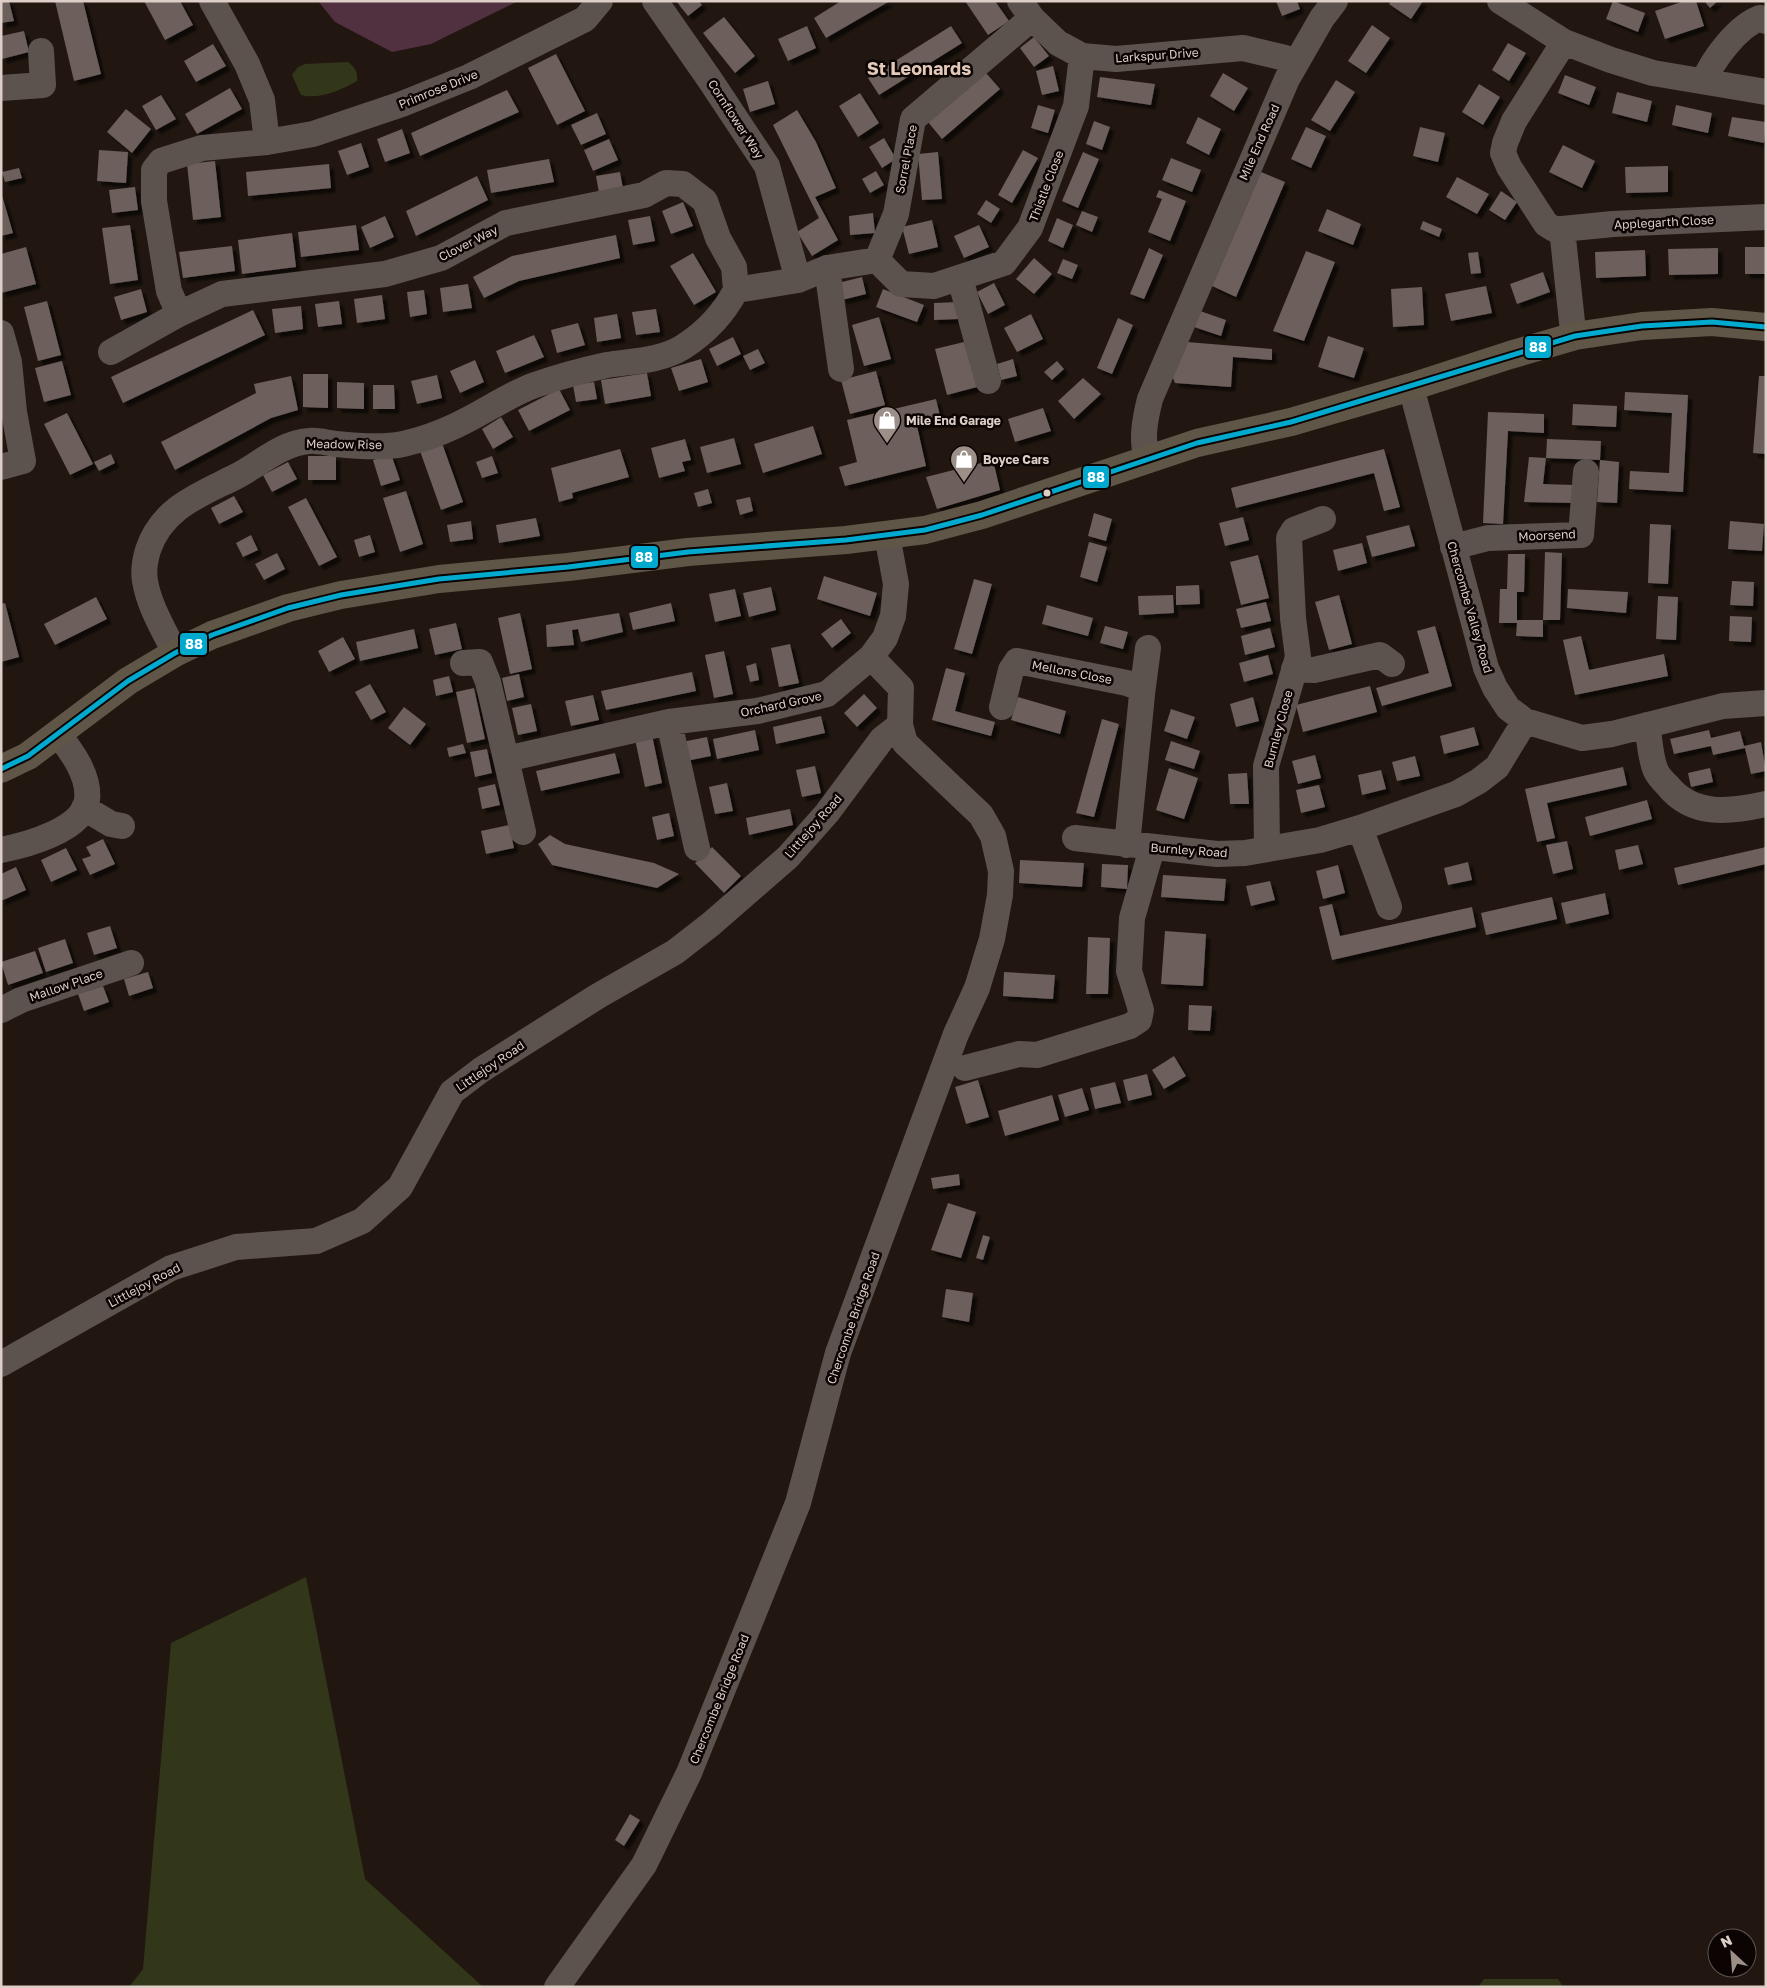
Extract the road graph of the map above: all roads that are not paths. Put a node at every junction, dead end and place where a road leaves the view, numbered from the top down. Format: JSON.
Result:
{"nodes":[{"id":1,"x":212,"y":1,"type":"edge"},
{"id":2,"x":655,"y":1,"type":"edge"},
{"id":3,"x":1335,"y":1,"type":"edge"},
{"id":4,"x":1500,"y":1,"type":"edge"},
{"id":5,"x":598,"y":4,"type":"edge"},
{"id":6,"x":1026,"y":10,"type":"edge"},
{"id":7,"x":1766,"y":21,"type":"edge"},
{"id":8,"x":1564,"y":42,"type":"junction"},
{"id":9,"x":41,"y":51,"type":"dead end"},
{"id":10,"x":1082,"y":56,"type":"junction"},
{"id":11,"x":1284,"y":58,"type":"dead end"},
{"id":12,"x":1704,"y":81,"type":"junction"},
{"id":13,"x":1,"y":88,"type":"edge"},
{"id":14,"x":1766,"y":92,"type":"edge"},
{"id":15,"x":267,"y":142,"type":"junction"},
{"id":16,"x":1766,"y":217,"type":"edge"},
{"id":17,"x":1562,"y":229,"type":"junction"},
{"id":18,"x":877,"y":260,"type":"junction"},
{"id":19,"x":827,"y":268,"type":"junction"},
{"id":20,"x":960,"y":278,"type":"junction"},
{"id":21,"x":798,"y":280,"type":"junction"},
{"id":22,"x":736,"y":290,"type":"junction"},
{"id":23,"x":179,"y":314,"type":"junction"},
{"id":24,"x":1766,"y":327,"type":"edge"},
{"id":25,"x":1,"y":333,"type":"edge"},
{"id":26,"x":1576,"y":336,"type":"junction"},
{"id":27,"x":111,"y":352,"type":"dead end"},
{"id":28,"x":841,"y":369,"type":"dead end"},
{"id":29,"x":988,"y":381,"type":"dead end"},
{"id":30,"x":1411,"y":387,"type":"junction"},
{"id":31,"x":1147,"y":459,"type":"junction"},
{"id":32,"x":1,"y":467,"type":"edge"},
{"id":33,"x":1586,"y":472,"type":"dead end"},
{"id":34,"x":1323,"y":519,"type":"dead end"},
{"id":35,"x":888,"y":535,"type":"junction"},
{"id":36,"x":1453,"y":547,"type":"junction"},
{"id":37,"x":1148,"y":648,"type":"dead end"},
{"id":38,"x":175,"y":653,"type":"junction"},
{"id":39,"x":871,"y":657,"type":"junction"},
{"id":40,"x":463,"y":663,"type":"dead end"},
{"id":41,"x":1392,"y":664,"type":"dead end"},
{"id":42,"x":1294,"y":669,"type":"junction"},
{"id":43,"x":1142,"y":694,"type":"junction"},
{"id":44,"x":1766,"y":703,"type":"edge"},
{"id":45,"x":1002,"y":707,"type":"dead end"},
{"id":46,"x":1525,"y":721,"type":"junction"},
{"id":47,"x":669,"y":722,"type":"junction"},
{"id":48,"x":900,"y":725,"type":"junction"},
{"id":49,"x":1647,"y":725,"type":"junction"},
{"id":50,"x":58,"y":734,"type":"junction"},
{"id":51,"x":506,"y":759,"type":"junction"},
{"id":52,"x":1,"y":770,"type":"edge"},
{"id":53,"x":1766,"y":804,"type":"edge"},
{"id":54,"x":84,"y":808,"type":"junction"},
{"id":55,"x":122,"y":826,"type":"dead end"},
{"id":56,"x":1360,"y":828,"type":"junction"},
{"id":57,"x":523,"y":832,"type":"dead end"},
{"id":58,"x":1075,"y":838,"type":"dead end"},
{"id":59,"x":1140,"y":846,"type":"junction"},
{"id":60,"x":697,"y":848,"type":"dead end"},
{"id":61,"x":1266,"y":849,"type":"junction"},
{"id":62,"x":1,"y":850,"type":"edge"},
{"id":63,"x":1389,"y":907,"type":"dead end"},
{"id":64,"x":132,"y":963,"type":"dead end"},
{"id":65,"x":1,"y":1010,"type":"edge"},
{"id":66,"x":965,"y":1068,"type":"dead end"},
{"id":67,"x":1,"y":1364,"type":"edge"},
{"id":68,"x":557,"y":1987,"type":"edge"}],
"edges":[{"from":1,"to":15,"type":"street"},
{"from":2,"to":21,"type":"street","name":"Cornflower Way"},
{"from":3,"to":31,"type":"street","name":"Mile End Road"},
{"from":4,"to":8,"type":"street"},
{"from":5,"to":15,"type":"street","name":"Primrose Drive"},
{"from":6,"to":10,"type":"street","name":"Larkspur Drive"},
{"from":6,"to":18,"type":"street","name":"Sorrel Place"},
{"from":7,"to":12,"type":"street"},
{"from":8,"to":12,"type":"street"},
{"from":8,"to":17,"type":"street"},
{"from":9,"to":13,"type":"street"},
{"from":10,"to":11,"type":"street","name":"Larkspur Drive"},
{"from":10,"to":20,"type":"street","name":"Thistle Close"},
{"from":12,"to":14,"type":"street"},
{"from":15,"to":23,"type":"street","name":"Primrose Drive"},
{"from":16,"to":17,"type":"street","name":"Applegarth Close"},
{"from":17,"to":26,"type":"street"},
{"from":18,"to":19,"type":"street"},
{"from":18,"to":20,"type":"street","name":"Thistle Close"},
{"from":19,"to":21,"type":"street"},
{"from":19,"to":28,"type":"street"},
{"from":20,"to":29,"type":"street"},
{"from":21,"to":22,"type":"street"},
{"from":22,"to":23,"type":"street","name":"Clover Way"},
{"from":22,"to":38,"type":"street","name":"Meadow Rise"},
{"from":23,"to":27,"type":"street","name":"Clover Way"},
{"from":24,"to":26,"type":"main road"},
{"from":25,"to":32,"type":"street"},
{"from":26,"to":30,"type":"main road"},
{"from":30,"to":31,"type":"main road"},
{"from":30,"to":36,"type":"street","name":"Chercombe Valley Road"},
{"from":31,"to":35,"type":"main road"},
{"from":33,"to":36,"type":"street","name":"Moorsend"},
{"from":34,"to":42,"type":"street","name":"Burnley Close"},
{"from":35,"to":38,"type":"main road"},
{"from":35,"to":39,"type":"street","name":"Orchard Grove"},
{"from":36,"to":46,"type":"street","name":"Chercombe Valley Road"},
{"from":37,"to":43,"type":"street"},
{"from":38,"to":50,"type":"main road"},
{"from":39,"to":47,"type":"street","name":"Orchard Grove"},
{"from":39,"to":48,"type":"street","name":"Chercombe Bridge Road"},
{"from":40,"to":51,"type":"street"},
{"from":41,"to":42,"type":"street"},
{"from":42,"to":61,"type":"street","name":"Burnley Close"},
{"from":43,"to":45,"type":"street","name":"Mellons Close"},
{"from":43,"to":59,"type":"street"},
{"from":44,"to":49,"type":"street","name":"Chercombe Valley Road"},
{"from":46,"to":49,"type":"street","name":"Chercombe Valley Road"},
{"from":46,"to":56,"type":"street","name":"Burnley Road"},
{"from":47,"to":51,"type":"street","name":"Orchard Grove"},
{"from":47,"to":60,"type":"street"},
{"from":48,"to":67,"type":"street","name":"Littlejoy Road"},
{"from":48,"to":68,"type":"street","name":"Chercombe Bridge Road"},
{"from":49,"to":53,"type":"street"},
{"from":50,"to":52,"type":"main road"},
{"from":50,"to":54,"type":"street"},
{"from":51,"to":57,"type":"street"},
{"from":54,"to":55,"type":"street"},
{"from":54,"to":62,"type":"street"},
{"from":56,"to":61,"type":"street","name":"Burnley Road"},
{"from":56,"to":63,"type":"street"},
{"from":58,"to":59,"type":"street","name":"Burnley Road"},
{"from":59,"to":61,"type":"street","name":"Burnley Road"},
{"from":59,"to":66,"type":"street"},
{"from":64,"to":65,"type":"street","name":"Mallow Place"}]}
